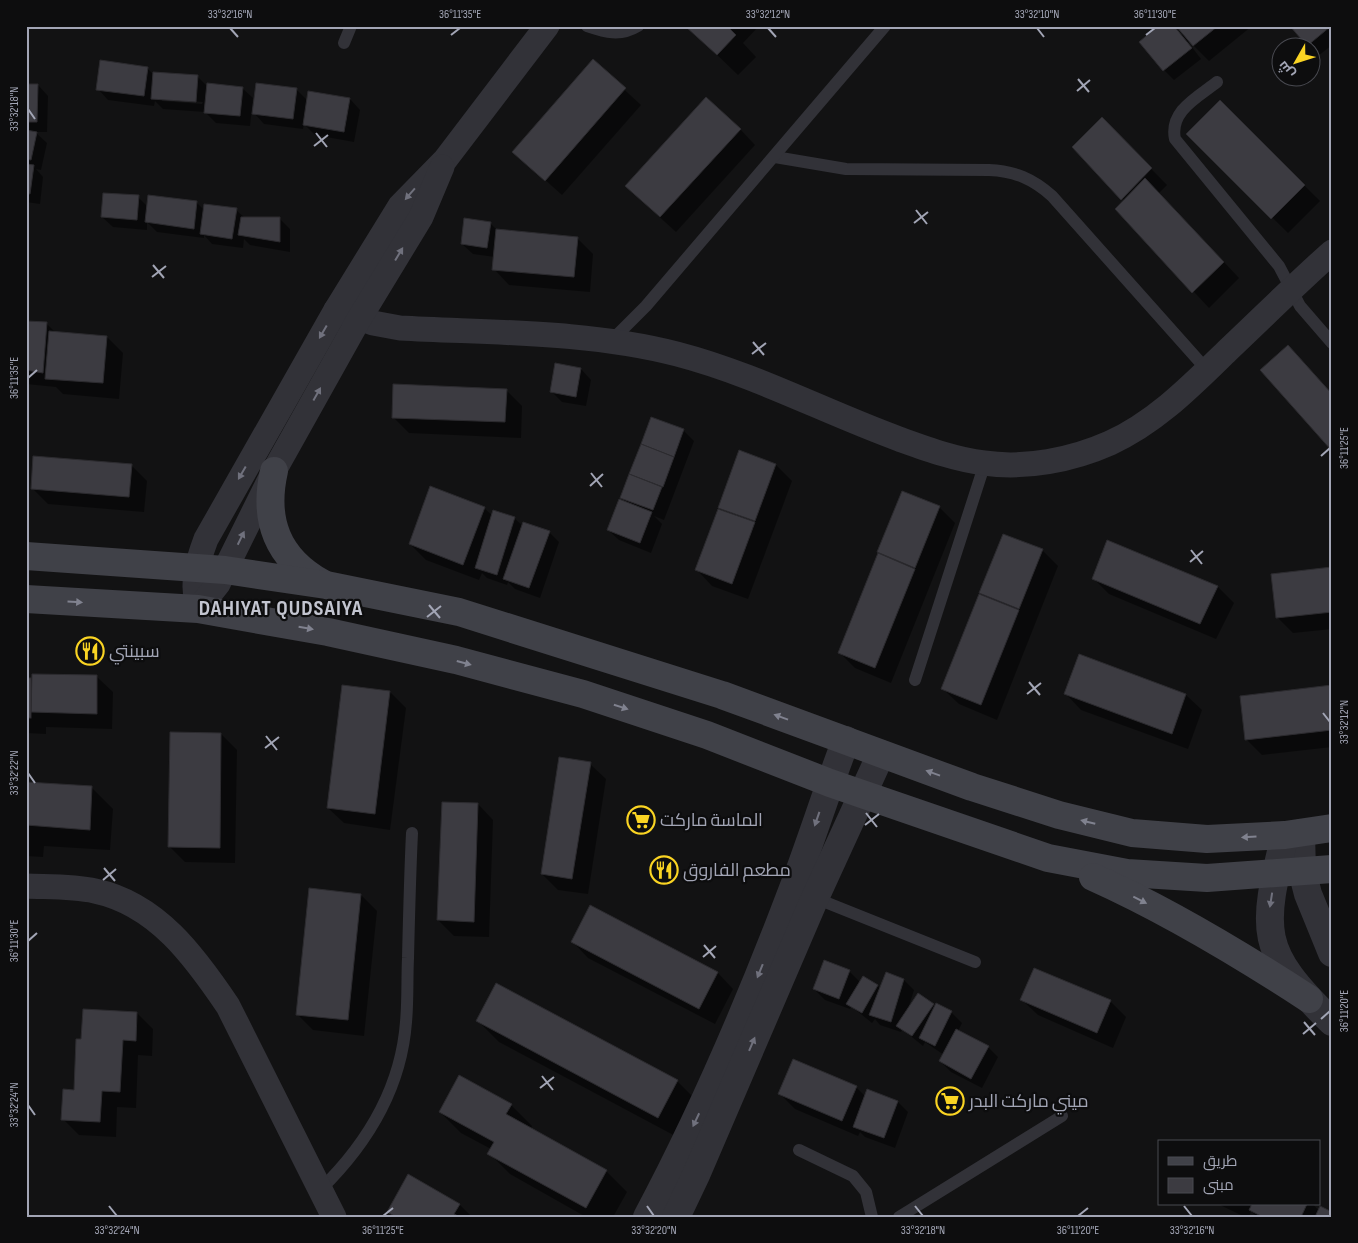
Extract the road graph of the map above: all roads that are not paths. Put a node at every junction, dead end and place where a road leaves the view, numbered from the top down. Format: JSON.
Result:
{"nodes":[{"id":1,"x":351,"y":26,"type":"edge"},
{"id":2,"x":547,"y":26,"type":"edge"},
{"id":3,"x":586,"y":26,"type":"edge"},
{"id":4,"x":638,"y":26,"type":"edge"},
{"id":5,"x":885,"y":26,"type":"edge"},
{"id":6,"x":344,"y":43,"type":"dead end"},
{"id":7,"x":1217,"y":82,"type":"dead end"},
{"id":8,"x":775,"y":157,"type":"junction"},
{"id":9,"x":444,"y":160,"type":"junction"},
{"id":10,"x":1332,"y":252,"type":"edge"},
{"id":11,"x":1291,"y":290,"type":"junction"},
{"id":12,"x":336,"y":310,"type":"junction"},
{"id":13,"x":359,"y":319,"type":"junction"},
{"id":14,"x":611,"y":341,"type":"junction"},
{"id":15,"x":1332,"y":343,"type":"edge"},
{"id":16,"x":1207,"y":370,"type":"junction"},
{"id":17,"x":985,"y":463,"type":"junction"},
{"id":18,"x":274,"y":470,"type":"junction"},
{"id":19,"x":26,"y":556,"type":"edge"},
{"id":20,"x":196,"y":568,"type":"junction"},
{"id":21,"x":225,"y":570,"type":"junction"},
{"id":22,"x":326,"y":585,"type":"junction"},
{"id":23,"x":26,"y":599,"type":"edge"},
{"id":24,"x":198,"y":609,"type":"junction"},
{"id":25,"x":915,"y":680,"type":"dead end"},
{"id":26,"x":846,"y":740,"type":"junction"},
{"id":27,"x":881,"y":754,"type":"junction"},
{"id":28,"x":830,"y":782,"type":"junction"},
{"id":29,"x":862,"y":794,"type":"junction"},
{"id":30,"x":1332,"y":828,"type":"edge"},
{"id":31,"x":412,"y":833,"type":"dead end"},
{"id":32,"x":1293,"y":834,"type":"junction"},
{"id":33,"x":1048,"y":858,"type":"junction"},
{"id":34,"x":1332,"y":868,"type":"edge"},
{"id":35,"x":1289,"y":872,"type":"junction"},
{"id":36,"x":26,"y":886,"type":"edge"},
{"id":37,"x":803,"y":894,"type":"junction"},
{"id":38,"x":1332,"y":953,"type":"edge"},
{"id":39,"x":975,"y":962,"type":"dead end"},
{"id":40,"x":1320,"y":994,"type":"edge"},
{"id":41,"x":1332,"y":1022,"type":"edge"},
{"id":42,"x":1062,"y":1116,"type":"dead end"},
{"id":43,"x":798,"y":1150,"type":"dead end"},
{"id":44,"x":686,"y":1169,"type":"junction"},
{"id":45,"x":320,"y":1190,"type":"junction"},
{"id":46,"x":334,"y":1217,"type":"edge"},
{"id":47,"x":647,"y":1217,"type":"edge"},
{"id":48,"x":676,"y":1217,"type":"edge"},
{"id":49,"x":872,"y":1217,"type":"edge"},
{"id":50,"x":899,"y":1217,"type":"edge"}],
"edges":[{"from":1,"to":6,"type":"lane"},
{"from":2,"to":9,"type":"street"},
{"from":3,"to":4,"type":"lane"},
{"from":5,"to":8,"type":"lane"},
{"from":7,"to":11,"type":"lane"},
{"from":8,"to":14,"type":"lane"},
{"from":8,"to":16,"type":"lane"},
{"from":9,"to":12,"type":"street","one_way":true},
{"from":13,"to":9,"type":"street","one_way":true},
{"from":10,"to":11,"type":"street"},
{"from":11,"to":15,"type":"lane"},
{"from":11,"to":16,"type":"street"},
{"from":12,"to":13,"type":"street"},
{"from":12,"to":20,"type":"street","one_way":true},
{"from":13,"to":14,"type":"street"},
{"from":18,"to":13,"type":"street","one_way":true},
{"from":14,"to":17,"type":"street"},
{"from":16,"to":17,"type":"street"},
{"from":17,"to":25,"type":"lane"},
{"from":21,"to":18,"type":"street","one_way":true},
{"from":18,"to":22,"type":"main road"},
{"from":19,"to":20,"type":"main road"},
{"from":20,"to":21,"type":"main road"},
{"from":20,"to":24,"type":"street"},
{"from":21,"to":22,"type":"main road"},
{"from":21,"to":24,"type":"street"},
{"from":26,"to":22,"type":"main road","one_way":true},
{"from":23,"to":24,"type":"main road","one_way":true},
{"from":24,"to":28,"type":"main road","one_way":true},
{"from":26,"to":27,"type":"main road"},
{"from":26,"to":28,"type":"street"},
{"from":27,"to":29,"type":"street"},
{"from":32,"to":27,"type":"main road","one_way":true},
{"from":28,"to":29,"type":"main road"},
{"from":28,"to":37,"type":"street","one_way":true},
{"from":29,"to":33,"type":"main road"},
{"from":29,"to":37,"type":"street"},
{"from":30,"to":32,"type":"main road"},
{"from":31,"to":45,"type":"lane"},
{"from":32,"to":35,"type":"street"},
{"from":33,"to":35,"type":"main road"},
{"from":33,"to":40,"type":"main road","one_way":true},
{"from":34,"to":35,"type":"main road"},
{"from":35,"to":38,"type":"street"},
{"from":35,"to":40,"type":"street","one_way":true},
{"from":36,"to":45,"type":"street"},
{"from":37,"to":39,"type":"lane"},
{"from":37,"to":44,"type":"street"},
{"from":40,"to":41,"type":"street"},
{"from":42,"to":50,"type":"lane"},
{"from":43,"to":49,"type":"lane"},
{"from":44,"to":47,"type":"street"},
{"from":44,"to":48,"type":"street"},
{"from":45,"to":46,"type":"street"}]}
